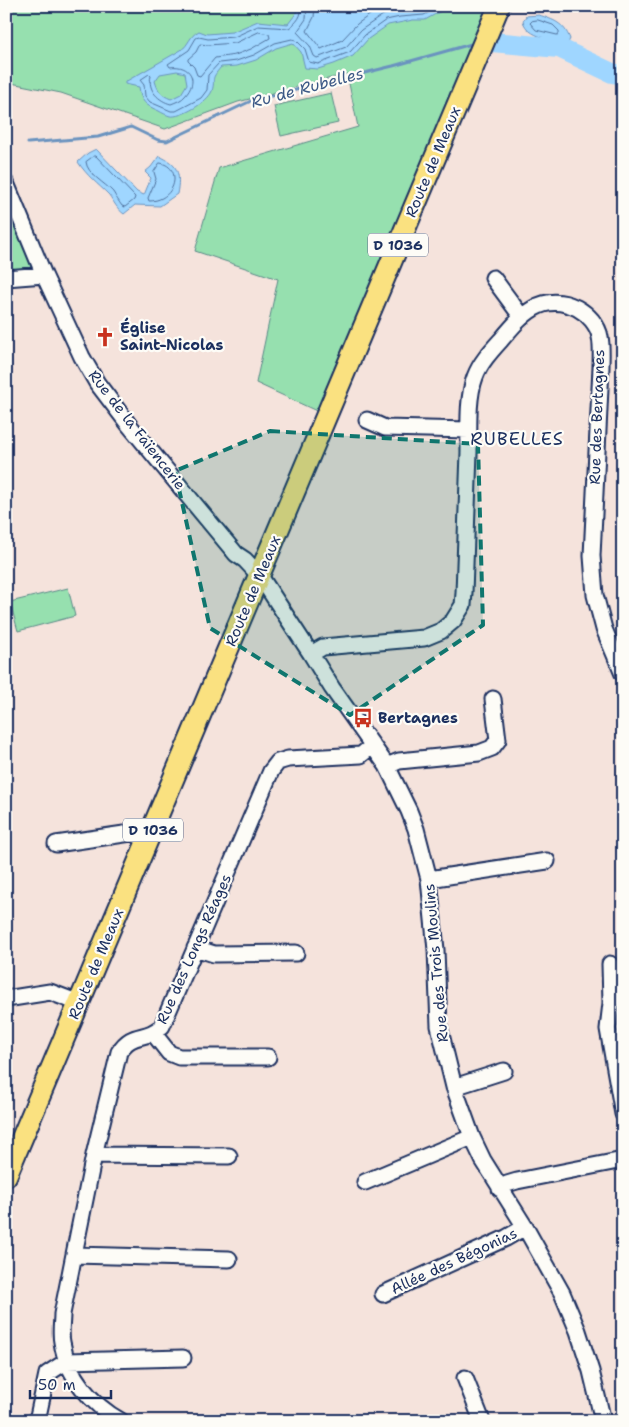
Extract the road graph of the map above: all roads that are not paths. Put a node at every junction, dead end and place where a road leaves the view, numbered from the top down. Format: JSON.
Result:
{"nodes":[{"id":1,"x":499,"y":6,"type":"edge"},
{"id":2,"x":6,"y":183,"type":"edge"},
{"id":3,"x":44,"y":275,"type":"junction"},
{"id":4,"x":6,"y":278,"type":"edge"},
{"id":5,"x":493,"y":278,"type":"dead end"},
{"id":6,"x":521,"y":316,"type":"junction"},
{"id":7,"x":367,"y":420,"type":"dead end"},
{"id":8,"x":469,"y":430,"type":"junction"},
{"id":9,"x":260,"y":576,"type":"junction"},
{"id":10,"x":312,"y":654,"type":"junction"},
{"id":11,"x":623,"y":674,"type":"edge"},
{"id":12,"x":493,"y":700,"type":"dead end"},
{"id":13,"x":372,"y":746,"type":"junction"},
{"id":14,"x":387,"y":766,"type":"junction"},
{"id":15,"x":149,"y":839,"type":"junction"},
{"id":16,"x":56,"y":844,"type":"dead end"},
{"id":17,"x":547,"y":860,"type":"dead end"},
{"id":18,"x":429,"y":879,"type":"junction"},
{"id":19,"x":195,"y":948,"type":"junction"},
{"id":20,"x":296,"y":953,"type":"dead end"},
{"id":21,"x":610,"y":964,"type":"dead end"},
{"id":22,"x":6,"y":999,"type":"edge"},
{"id":23,"x":79,"y":1002,"type":"junction"},
{"id":24,"x":154,"y":1034,"type":"junction"},
{"id":25,"x":268,"y":1056,"type":"dead end"},
{"id":26,"x":504,"y":1071,"type":"dead end"},
{"id":27,"x":454,"y":1087,"type":"junction"},
{"id":28,"x":623,"y":1114,"type":"edge"},
{"id":29,"x":472,"y":1137,"type":"junction"},
{"id":30,"x":94,"y":1155,"type":"junction"},
{"id":31,"x":229,"y":1156,"type":"dead end"},
{"id":32,"x":623,"y":1160,"type":"edge"},
{"id":33,"x":6,"y":1176,"type":"edge"},
{"id":34,"x":365,"y":1182,"type":"dead end"},
{"id":35,"x":500,"y":1189,"type":"junction"},
{"id":36,"x":525,"y":1227,"type":"junction"},
{"id":37,"x":74,"y":1255,"type":"junction"},
{"id":38,"x":229,"y":1259,"type":"dead end"},
{"id":39,"x":383,"y":1294,"type":"dead end"},
{"id":40,"x":183,"y":1358,"type":"dead end"},
{"id":41,"x":67,"y":1361,"type":"junction"},
{"id":42,"x":465,"y":1378,"type":"dead end"},
{"id":43,"x":37,"y":1421,"type":"edge"},
{"id":44,"x":121,"y":1421,"type":"edge"},
{"id":45,"x":482,"y":1421,"type":"edge"},
{"id":46,"x":603,"y":1421,"type":"edge"}],
"edges":[{"from":1,"to":9,"type":"main road","name":"Route de Meaux","number":"D 1036"},
{"from":2,"to":3,"type":"street","name":"Rue de la Faïencerie"},
{"from":3,"to":4,"type":"street"},
{"from":3,"to":9,"type":"street","name":"Rue de la Faïencerie"},
{"from":5,"to":6,"type":"street"},
{"from":6,"to":8,"type":"street","name":"Rue des Bertagnes"},
{"from":6,"to":11,"type":"street","name":"Rue des Bertagnes"},
{"from":7,"to":8,"type":"street"},
{"from":8,"to":10,"type":"street","name":"Rue des Bertagnes"},
{"from":9,"to":10,"type":"street","name":"Rue des Trois Moulins"},
{"from":9,"to":15,"type":"main road","name":"Route de Meaux","number":"D 1036"},
{"from":10,"to":13,"type":"street","name":"Rue des Trois Moulins"},
{"from":12,"to":14,"type":"street"},
{"from":13,"to":14,"type":"street","name":"Rue des Trois Moulins"},
{"from":13,"to":19,"type":"street","name":"Rue des Longs Réages"},
{"from":14,"to":18,"type":"street","name":"Rue des Trois Moulins"},
{"from":15,"to":16,"type":"street"},
{"from":15,"to":23,"type":"main road","name":"Route de Meaux","number":"D 1036"},
{"from":17,"to":18,"type":"street"},
{"from":18,"to":27,"type":"street","name":"Rue des Trois Moulins"},
{"from":19,"to":20,"type":"street"},
{"from":19,"to":24,"type":"street","name":"Rue des Longs Réages"},
{"from":21,"to":28,"type":"street"},
{"from":22,"to":23,"type":"street"},
{"from":23,"to":33,"type":"main road","name":"Route de Meaux","number":"D 1036"},
{"from":24,"to":25,"type":"street"},
{"from":24,"to":30,"type":"street","name":"Rue des Longs Réages"},
{"from":26,"to":27,"type":"street"},
{"from":27,"to":29,"type":"street","name":"Rue des Trois Moulins"},
{"from":29,"to":34,"type":"street"},
{"from":29,"to":35,"type":"street","name":"Rue des Trois Moulins"},
{"from":30,"to":31,"type":"street"},
{"from":30,"to":37,"type":"street","name":"Rue des Longs Réages"},
{"from":32,"to":35,"type":"street"},
{"from":35,"to":36,"type":"street","name":"Rue des Trois Moulins"},
{"from":36,"to":39,"type":"street","name":"Allée des Bégonias"},
{"from":36,"to":46,"type":"street","name":"Rue des Trois Moulins"},
{"from":37,"to":38,"type":"street"},
{"from":37,"to":41,"type":"street","name":"Rue des Longs Réages"},
{"from":40,"to":41,"type":"street"},
{"from":41,"to":43,"type":"street"},
{"from":41,"to":44,"type":"street","name":"Rue des Longs Réages"},
{"from":42,"to":45,"type":"street"}]}
